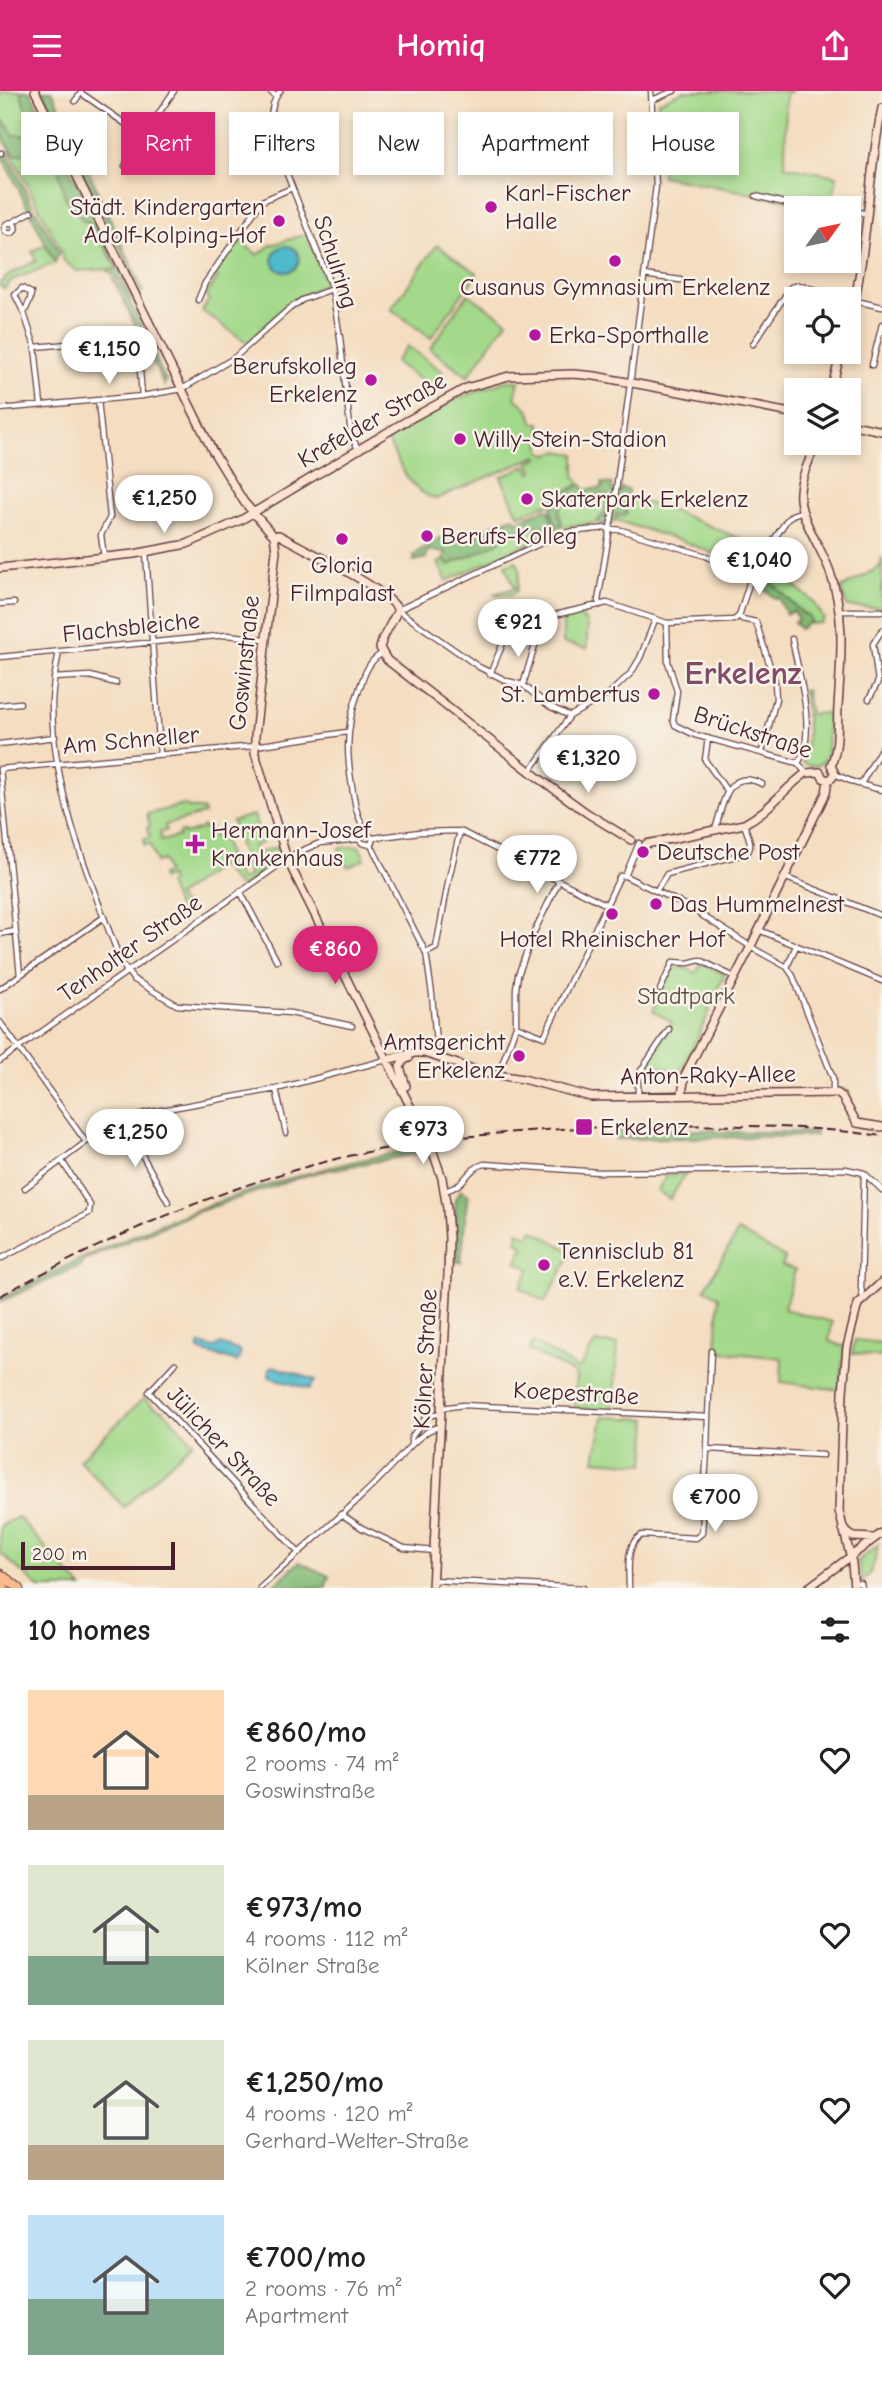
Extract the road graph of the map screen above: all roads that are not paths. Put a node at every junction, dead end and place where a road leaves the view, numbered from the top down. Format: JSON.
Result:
{"nodes":[{"id":1,"x":35,"y":91,"type":"edge"},
{"id":2,"x":174,"y":91,"type":"edge"},
{"id":3,"x":269,"y":91,"type":"edge"},
{"id":4,"x":651,"y":91,"type":"edge"},
{"id":5,"x":674,"y":91,"type":"edge"},
{"id":6,"x":278,"y":93,"type":"edge"},
{"id":7,"x":652,"y":100,"type":"junction"},
{"id":8,"x":75,"y":101,"type":"dead end"},
{"id":9,"x":882,"y":109,"type":"edge"},
{"id":10,"x":160,"y":112,"type":"edge"},
{"id":11,"x":121,"y":121,"type":"edge"},
{"id":12,"x":292,"y":188,"type":"junction"},
{"id":13,"x":756,"y":196,"type":"dead end"},
{"id":14,"x":784,"y":203,"type":"edge"},
{"id":15,"x":31,"y":212,"type":"dead end"},
{"id":16,"x":861,"y":212,"type":"edge"},
{"id":17,"x":869,"y":214,"type":"junction"},
{"id":18,"x":2,"y":232,"type":"edge"},
{"id":19,"x":644,"y":275,"type":"junction"},
{"id":20,"x":680,"y":280,"type":"dead end"},
{"id":21,"x":854,"y":287,"type":"edge"},
{"id":22,"x":332,"y":289,"type":"junction"},
{"id":23,"x":784,"y":298,"type":"edge"},
{"id":24,"x":198,"y":300,"type":"dead end"},
{"id":25,"x":861,"y":302,"type":"edge"},
{"id":26,"x":882,"y":307,"type":"edge"},
{"id":27,"x":24,"y":313,"type":"junction"},
{"id":28,"x":882,"y":324,"type":"edge"},
{"id":29,"x":754,"y":344,"type":"dead end"},
{"id":30,"x":34,"y":347,"type":"junction"},
{"id":31,"x":872,"y":365,"type":"dead end"},
{"id":32,"x":630,"y":383,"type":"junction"},
{"id":33,"x":182,"y":389,"type":"junction"},
{"id":34,"x":142,"y":396,"type":"junction"},
{"id":35,"x":98,"y":400,"type":"junction"},
{"id":36,"x":41,"y":405,"type":"junction"},
{"id":37,"x":0,"y":409,"type":"edge"},
{"id":38,"x":784,"y":412,"type":"edge"},
{"id":39,"x":861,"y":427,"type":"edge"},
{"id":40,"x":882,"y":431,"type":"edge"},
{"id":41,"x":358,"y":449,"type":"junction"},
{"id":42,"x":812,"y":455,"type":"edge"},
{"id":43,"x":803,"y":511,"type":"junction"},
{"id":44,"x":253,"y":513,"type":"junction"},
{"id":45,"x":611,"y":529,"type":"junction"},
{"id":46,"x":274,"y":536,"type":"junction"},
{"id":47,"x":146,"y":553,"type":"junction"},
{"id":48,"x":104,"y":558,"type":"junction"},
{"id":49,"x":0,"y":568,"type":"edge"},
{"id":50,"x":752,"y":574,"type":"junction"},
{"id":51,"x":14,"y":603,"type":"dead end"},
{"id":52,"x":0,"y":604,"type":"edge"},
{"id":53,"x":600,"y":604,"type":"junction"},
{"id":54,"x":398,"y":610,"type":"junction"},
{"id":55,"x":840,"y":611,"type":"junction"},
{"id":56,"x":882,"y":611,"type":"edge"},
{"id":57,"x":483,"y":615,"type":"dead end"},
{"id":58,"x":739,"y":617,"type":"junction"},
{"id":59,"x":655,"y":620,"type":"junction"},
{"id":60,"x":667,"y":622,"type":"junction"},
{"id":61,"x":882,"y":630,"type":"edge"},
{"id":62,"x":265,"y":639,"type":"junction"},
{"id":63,"x":792,"y":639,"type":"dead end"},
{"id":64,"x":153,"y":641,"type":"junction"},
{"id":65,"x":59,"y":651,"type":"junction"},
{"id":66,"x":382,"y":654,"type":"junction"},
{"id":67,"x":0,"y":657,"type":"edge"},
{"id":68,"x":490,"y":674,"type":"junction"},
{"id":69,"x":54,"y":678,"type":"junction"},
{"id":70,"x":116,"y":683,"type":"dead end"},
{"id":71,"x":523,"y":685,"type":"junction"},
{"id":72,"x":869,"y":699,"type":"dead end"},
{"id":73,"x":20,"y":703,"type":"dead end"},
{"id":74,"x":0,"y":705,"type":"edge"},
{"id":75,"x":570,"y":716,"type":"junction"},
{"id":76,"x":347,"y":732,"type":"junction"},
{"id":77,"x":55,"y":737,"type":"junction"},
{"id":78,"x":708,"y":739,"type":"junction"},
{"id":79,"x":0,"y":744,"type":"edge"},
{"id":80,"x":255,"y":746,"type":"junction"},
{"id":81,"x":882,"y":747,"type":"edge"},
{"id":82,"x":762,"y":753,"type":"junction"},
{"id":83,"x":160,"y":754,"type":"junction"},
{"id":84,"x":798,"y":763,"type":"junction"},
{"id":85,"x":58,"y":764,"type":"junction"},
{"id":86,"x":831,"y":765,"type":"junction"},
{"id":87,"x":0,"y":768,"type":"edge"},
{"id":88,"x":530,"y":771,"type":"junction"},
{"id":89,"x":820,"y":772,"type":"junction"},
{"id":90,"x":806,"y":773,"type":"junction"},
{"id":91,"x":835,"y":774,"type":"junction"},
{"id":92,"x":828,"y":780,"type":"junction"},
{"id":93,"x":762,"y":784,"type":"dead end"},
{"id":94,"x":861,"y":784,"type":"junction"},
{"id":95,"x":882,"y":790,"type":"edge"},
{"id":96,"x":727,"y":791,"type":"junction"},
{"id":97,"x":744,"y":824,"type":"junction"},
{"id":98,"x":715,"y":830,"type":"junction"},
{"id":99,"x":460,"y":831,"type":"junction"},
{"id":100,"x":365,"y":834,"type":"junction"},
{"id":101,"x":373,"y":838,"type":"junction"},
{"id":102,"x":359,"y":839,"type":"junction"},
{"id":103,"x":3,"y":841,"type":"edge"},
{"id":104,"x":639,"y":842,"type":"junction"},
{"id":105,"x":371,"y":845,"type":"junction"},
{"id":106,"x":287,"y":859,"type":"junction"},
{"id":107,"x":625,"y":876,"type":"junction"},
{"id":108,"x":784,"y":877,"type":"junction"},
{"id":109,"x":559,"y":881,"type":"junction"},
{"id":110,"x":240,"y":891,"type":"junction"},
{"id":111,"x":656,"y":891,"type":"junction"},
{"id":112,"x":606,"y":904,"type":"junction"},
{"id":113,"x":882,"y":916,"type":"edge"},
{"id":114,"x":104,"y":917,"type":"junction"},
{"id":115,"x":758,"y":930,"type":"junction"},
{"id":116,"x":15,"y":931,"type":"junction"},
{"id":117,"x":0,"y":934,"type":"edge"},
{"id":118,"x":751,"y":946,"type":"junction"},
{"id":119,"x":796,"y":946,"type":"junction"},
{"id":120,"x":426,"y":953,"type":"junction"},
{"id":121,"x":277,"y":961,"type":"dead end"},
{"id":122,"x":787,"y":967,"type":"junction"},
{"id":123,"x":126,"y":972,"type":"junction"},
{"id":124,"x":20,"y":975,"type":"junction"},
{"id":125,"x":734,"y":977,"type":"junction"},
{"id":126,"x":882,"y":981,"type":"edge"},
{"id":127,"x":0,"y":989,"type":"edge"},
{"id":128,"x":660,"y":990,"type":"dead end"},
{"id":129,"x":0,"y":1022,"type":"edge"},
{"id":130,"x":352,"y":1026,"type":"dead end"},
{"id":131,"x":516,"y":1026,"type":"junction"},
{"id":132,"x":669,"y":1029,"type":"dead end"},
{"id":133,"x":19,"y":1048,"type":"junction"},
{"id":134,"x":414,"y":1053,"type":"junction"},
{"id":135,"x":437,"y":1056,"type":"junction"},
{"id":136,"x":386,"y":1060,"type":"junction"},
{"id":137,"x":0,"y":1061,"type":"edge"},
{"id":138,"x":498,"y":1076,"type":"junction"},
{"id":139,"x":276,"y":1089,"type":"junction"},
{"id":140,"x":833,"y":1093,"type":"junction"},
{"id":141,"x":682,"y":1094,"type":"junction"},
{"id":142,"x":638,"y":1095,"type":"junction"},
{"id":143,"x":414,"y":1112,"type":"junction"},
{"id":144,"x":125,"y":1124,"type":"junction"},
{"id":145,"x":882,"y":1127,"type":"edge"},
{"id":146,"x":286,"y":1133,"type":"dead end"},
{"id":147,"x":425,"y":1134,"type":"joint"},
{"id":148,"x":86,"y":1142,"type":"junction"},
{"id":149,"x":62,"y":1161,"type":"junction"},
{"id":150,"x":864,"y":1173,"type":"junction"},
{"id":151,"x":25,"y":1188,"type":"dead end"},
{"id":152,"x":882,"y":1190,"type":"edge"},
{"id":153,"x":445,"y":1191,"type":"junction"},
{"id":154,"x":168,"y":1202,"type":"dead end"},
{"id":155,"x":0,"y":1259,"type":"edge"},
{"id":156,"x":882,"y":1282,"type":"edge"},
{"id":157,"x":863,"y":1297,"type":"junction"},
{"id":158,"x":711,"y":1351,"type":"dead end"},
{"id":159,"x":175,"y":1364,"type":"dead end"},
{"id":160,"x":441,"y":1411,"type":"junction"},
{"id":161,"x":708,"y":1417,"type":"junction"},
{"id":162,"x":441,"y":1427,"type":"junction"},
{"id":163,"x":411,"y":1445,"type":"junction"},
{"id":164,"x":707,"y":1448,"type":"junction"},
{"id":165,"x":823,"y":1455,"type":"dead end"},
{"id":166,"x":341,"y":1514,"type":"junction"},
{"id":167,"x":842,"y":1527,"type":"junction"},
{"id":168,"x":878,"y":1536,"type":"edge"},
{"id":169,"x":434,"y":1551,"type":"junction"},
{"id":170,"x":298,"y":1552,"type":"junction"},
{"id":171,"x":850,"y":1556,"type":"junction"},
{"id":172,"x":0,"y":1574,"type":"edge"},
{"id":173,"x":432,"y":1584,"type":"edge"},
{"id":174,"x":0,"y":1585,"type":"edge"},
{"id":175,"x":854,"y":1586,"type":"edge"},
{"id":176,"x":4,"y":1588,"type":"edge"},
{"id":177,"x":19,"y":1588,"type":"edge"},
{"id":178,"x":260,"y":1588,"type":"edge"},
{"id":179,"x":583,"y":1588,"type":"edge"},
{"id":180,"x":629,"y":1588,"type":"edge"},
{"id":181,"x":808,"y":1588,"type":"edge"},
{"id":182,"x":862,"y":1588,"type":"edge"}],
"edges":[{"from":1,"to":33,"type":"main road"},
{"from":2,"to":10,"type":"street"},
{"from":3,"to":6,"type":"street"},
{"from":4,"to":7,"type":"street"},
{"from":5,"to":7,"type":"street"},
{"from":6,"to":12,"type":"street","name":"Schulring"},
{"from":7,"to":19,"type":"street"},
{"from":8,"to":11,"type":"street"},
{"from":9,"to":17,"type":"main road"},
{"from":12,"to":22,"type":"street","name":"Schulring"},
{"from":12,"to":24,"type":"street"},
{"from":13,"to":14,"type":"street"},
{"from":15,"to":18,"type":"street"},
{"from":16,"to":17,"type":"street"},
{"from":17,"to":21,"type":"main road"},
{"from":19,"to":20,"type":"street"},
{"from":19,"to":32,"type":"street"},
{"from":22,"to":33,"type":"street"},
{"from":22,"to":41,"type":"street","name":"Schulring"},
{"from":23,"to":29,"type":"street"},
{"from":25,"to":26,"type":"street"},
{"from":27,"to":27,"type":"street"},
{"from":27,"to":30,"type":"street"},
{"from":28,"to":31,"type":"street"},
{"from":30,"to":34,"type":"street"},
{"from":30,"to":36,"type":"street"},
{"from":32,"to":38,"type":"main road","name":"Krefelder Straße"},
{"from":32,"to":41,"type":"main road","name":"Krefelder Straße"},
{"from":32,"to":45,"type":"street"},
{"from":33,"to":34,"type":"street"},
{"from":33,"to":44,"type":"main road"},
{"from":34,"to":35,"type":"street"},
{"from":35,"to":36,"type":"street"},
{"from":35,"to":48,"type":"street"},
{"from":36,"to":37,"type":"street"},
{"from":39,"to":40,"type":"main road"},
{"from":41,"to":44,"type":"main road","name":"Krefelder Straße"},
{"from":42,"to":43,"type":"main road"},
{"from":43,"to":50,"type":"street"},
{"from":43,"to":55,"type":"main road"},
{"from":44,"to":46,"type":"main road"},
{"from":44,"to":47,"type":"main road","name":"Krefelder Straße"},
{"from":45,"to":50,"type":"street"},
{"from":45,"to":53,"type":"street"},
{"from":45,"to":54,"type":"street"},
{"from":46,"to":54,"type":"main road"},
{"from":46,"to":62,"type":"main road","name":"Goswinstraße"},
{"from":47,"to":48,"type":"main road","name":"Krefelder Straße"},
{"from":47,"to":64,"type":"street"},
{"from":48,"to":49,"type":"main road","name":"Krefelder Straße"},
{"from":50,"to":58,"type":"street"},
{"from":51,"to":52,"type":"street"},
{"from":53,"to":59,"type":"street"},
{"from":53,"to":71,"type":"street"},
{"from":54,"to":66,"type":"main road"},
{"from":54,"to":68,"type":"street"},
{"from":55,"to":56,"type":"street"},
{"from":55,"to":86,"type":"main road"},
{"from":57,"to":68,"type":"street"},
{"from":58,"to":60,"type":"street"},
{"from":58,"to":82,"type":"street"},
{"from":59,"to":60,"type":"street"},
{"from":59,"to":75,"type":"street"},
{"from":60,"to":78,"type":"street","name":"Brückstraße"},
{"from":61,"to":72,"type":"street"},
{"from":62,"to":64,"type":"street","name":"Flachsbleiche"},
{"from":62,"to":80,"type":"main road","name":"Goswinstraße"},
{"from":63,"to":84,"type":"street"},
{"from":64,"to":65,"type":"street","name":"Flachsbleiche"},
{"from":64,"to":83,"type":"street"},
{"from":65,"to":67,"type":"street","name":"Flachsbleiche"},
{"from":65,"to":69,"type":"street"},
{"from":66,"to":76,"type":"street"},
{"from":66,"to":88,"type":"main road"},
{"from":68,"to":71,"type":"street"},
{"from":69,"to":70,"type":"street"},
{"from":69,"to":77,"type":"street"},
{"from":71,"to":75,"type":"street"},
{"from":73,"to":74,"type":"street"},
{"from":75,"to":88,"type":"street"},
{"from":76,"to":80,"type":"street","name":"Am Schneller"},
{"from":76,"to":100,"type":"street"},
{"from":77,"to":79,"type":"street"},
{"from":77,"to":85,"type":"street"},
{"from":78,"to":82,"type":"street","name":"Brückstraße"},
{"from":78,"to":96,"type":"street"},
{"from":80,"to":83,"type":"street","name":"Am Schneller"},
{"from":80,"to":106,"type":"main road","name":"Goswinstraße"},
{"from":81,"to":94,"type":"street"},
{"from":82,"to":84,"type":"street","name":"Brückstraße"},
{"from":83,"to":85,"type":"street","name":"Am Schneller"},
{"from":84,"to":90,"type":"street","name":"Brückstraße"},
{"from":85,"to":87,"type":"street","name":"Am Schneller"},
{"from":85,"to":114,"type":"street"},
{"from":86,"to":89,"type":"main road","name":"Brückstraße"},
{"from":86,"to":91,"type":"main road","name":"Brückstraße"},
{"from":87,"to":103,"type":"street"},
{"from":88,"to":104,"type":"main road"},
{"from":89,"to":90,"type":"main road","name":"Brückstraße"},
{"from":89,"to":92,"type":"main road","name":"Brückstraße"},
{"from":90,"to":97,"type":"main road"},
{"from":91,"to":92,"type":"main road","name":"Brückstraße"},
{"from":91,"to":94,"type":"street","name":"Brückstraße"},
{"from":92,"to":108,"type":"main road"},
{"from":93,"to":96,"type":"street"},
{"from":94,"to":95,"type":"street","name":"Brückstraße"},
{"from":96,"to":98,"type":"street"},
{"from":97,"to":98,"type":"main road"},
{"from":97,"to":111,"type":"street"},
{"from":98,"to":104,"type":"main road"},
{"from":99,"to":101,"type":"street"},
{"from":99,"to":109,"type":"street"},
{"from":99,"to":120,"type":"street"},
{"from":100,"to":101,"type":"street"},
{"from":100,"to":102,"type":"street"},
{"from":101,"to":105,"type":"street"},
{"from":102,"to":105,"type":"street"},
{"from":102,"to":106,"type":"street","name":"Tenholter Straße"},
{"from":103,"to":116,"type":"street"},
{"from":104,"to":107,"type":"street"},
{"from":105,"to":120,"type":"street"},
{"from":106,"to":110,"type":"street","name":"Tenholter Straße"},
{"from":106,"to":136,"type":"main road","name":"Goswinstraße"},
{"from":107,"to":111,"type":"street"},
{"from":107,"to":112,"type":"street"},
{"from":108,"to":113,"type":"street"},
{"from":108,"to":115,"type":"main road"},
{"from":109,"to":112,"type":"street"},
{"from":109,"to":131,"type":"street"},
{"from":110,"to":121,"type":"street"},
{"from":110,"to":123,"type":"street","name":"Tenholter Straße"},
{"from":111,"to":118,"type":"street"},
{"from":112,"to":131,"type":"street"},
{"from":114,"to":123,"type":"street"},
{"from":114,"to":124,"type":"street"},
{"from":115,"to":118,"type":"main road"},
{"from":115,"to":119,"type":"street"},
{"from":116,"to":117,"type":"street"},
{"from":116,"to":124,"type":"street"},
{"from":118,"to":122,"type":"street"},
{"from":118,"to":125,"type":"main road"},
{"from":119,"to":122,"type":"street"},
{"from":119,"to":126,"type":"street"},
{"from":120,"to":135,"type":"street"},
{"from":122,"to":140,"type":"street"},
{"from":123,"to":130,"type":"street"},
{"from":123,"to":133,"type":"street","name":"Tenholter Straße"},
{"from":124,"to":127,"type":"street"},
{"from":125,"to":128,"type":"street"},
{"from":125,"to":141,"type":"main road"},
{"from":129,"to":133,"type":"street"},
{"from":131,"to":138,"type":"street"},
{"from":132,"to":142,"type":"street"},
{"from":133,"to":137,"type":"street","name":"Tenholter Straße"},
{"from":133,"to":148,"type":"street"},
{"from":134,"to":135,"type":"main road","name":"Anton-Raky-Allee"},
{"from":134,"to":136,"type":"main road"},
{"from":134,"to":143,"type":"main road"},
{"from":135,"to":138,"type":"main road","name":"Anton-Raky-Allee"},
{"from":136,"to":139,"type":"street"},
{"from":136,"to":143,"type":"main road","name":"Goswinstraße"},
{"from":138,"to":142,"type":"main road","name":"Anton-Raky-Allee"},
{"from":139,"to":144,"type":"street"},
{"from":139,"to":146,"type":"street"},
{"from":140,"to":141,"type":"main road","name":"Anton-Raky-Allee"},
{"from":140,"to":145,"type":"main road"},
{"from":141,"to":142,"type":"main road","name":"Anton-Raky-Allee"},
{"from":143,"to":147,"type":"main road","name":"Goswinstraße"},
{"from":144,"to":148,"type":"street"},
{"from":144,"to":154,"type":"street"},
{"from":147,"to":153,"type":"main road","name":"Kölner Straße"},
{"from":148,"to":149,"type":"street"},
{"from":149,"to":151,"type":"street"},
{"from":149,"to":155,"type":"street"},
{"from":150,"to":152,"type":"street"},
{"from":150,"to":153,"type":"street"},
{"from":150,"to":157,"type":"street"},
{"from":153,"to":160,"type":"main road","name":"Kölner Straße"},
{"from":156,"to":157,"type":"main road"},
{"from":157,"to":167,"type":"main road"},
{"from":158,"to":161,"type":"street"},
{"from":159,"to":170,"type":"street","name":"Jülicher Straße"},
{"from":160,"to":161,"type":"street","name":"Koepestraße"},
{"from":160,"to":162,"type":"main road","name":"Kölner Straße"},
{"from":160,"to":163,"type":"street"},
{"from":161,"to":164,"type":"street"},
{"from":162,"to":163,"type":"street"},
{"from":162,"to":169,"type":"main road","name":"Kölner Straße"},
{"from":163,"to":166,"type":"street"},
{"from":164,"to":165,"type":"street"},
{"from":164,"to":180,"type":"street"},
{"from":166,"to":169,"type":"street"},
{"from":166,"to":170,"type":"street"},
{"from":167,"to":168,"type":"main road"},
{"from":167,"to":171,"type":"main road"},
{"from":168,"to":171,"type":"main road"},
{"from":169,"to":173,"type":"main road","name":"Kölner Straße"},
{"from":170,"to":178,"type":"street"},
{"from":171,"to":175,"type":"main road"},
{"from":171,"to":181,"type":"main road"},
{"from":172,"to":177,"type":"highway"},
{"from":173,"to":179,"type":"street"},
{"from":174,"to":176,"type":"highway"},
{"from":175,"to":182,"type":"street"}]}
